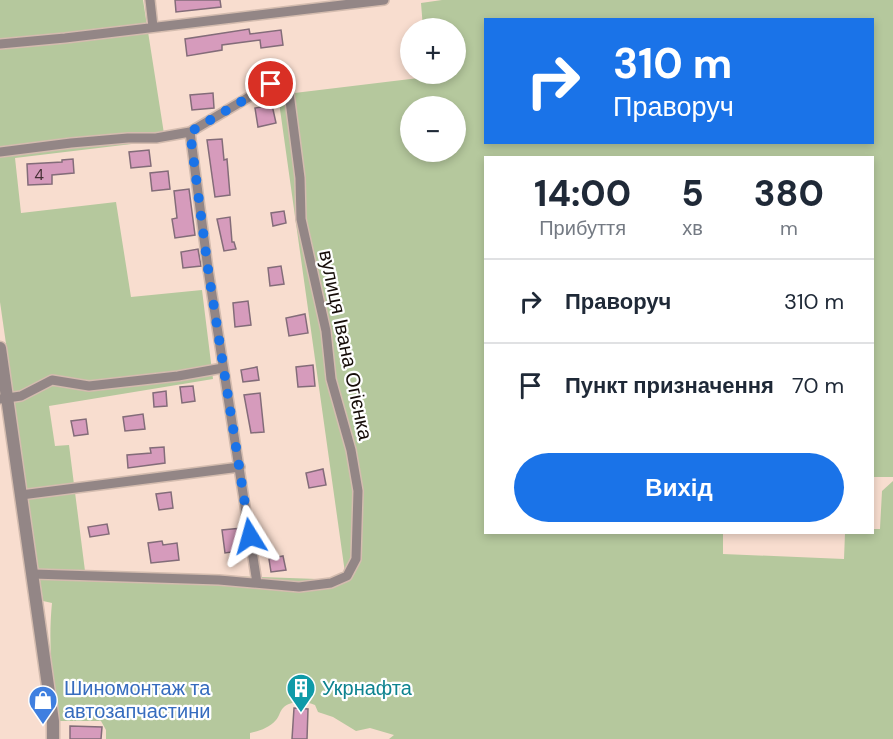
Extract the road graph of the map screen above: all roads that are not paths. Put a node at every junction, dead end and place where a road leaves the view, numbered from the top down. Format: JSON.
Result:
{"nodes":[{"id":1,"x":150,"y":0,"type":"edge"},
{"id":2,"x":384,"y":0,"type":"edge"},
{"id":3,"x":344,"y":3,"type":"edge"},
{"id":4,"x":153,"y":27,"type":"junction"},
{"id":5,"x":0,"y":44,"type":"edge"},
{"id":6,"x":190,"y":132,"type":"junction"},
{"id":7,"x":0,"y":152,"type":"edge"},
{"id":8,"x":0,"y":348,"type":"edge"},
{"id":9,"x":223,"y":368,"type":"junction"},
{"id":10,"x":4,"y":399,"type":"edge"},
{"id":11,"x":240,"y":466,"type":"junction"},
{"id":12,"x":21,"y":495,"type":"junction"},
{"id":13,"x":33,"y":574,"type":"junction"},
{"id":14,"x":257,"y":583,"type":"junction"},
{"id":15,"x":53,"y":739,"type":"edge"}],
"edges":[{"from":1,"to":4,"type":"street"},
{"from":2,"to":3,"type":"street"},
{"from":3,"to":4,"type":"street"},
{"from":4,"to":5,"type":"street"},
{"from":6,"to":7,"type":"street"},
{"from":6,"to":9,"type":"street"},
{"from":6,"to":14,"type":"street","name":"вулиця Івана Огієнка"},
{"from":8,"to":10,"type":"street"},
{"from":9,"to":10,"type":"street"},
{"from":9,"to":11,"type":"street"},
{"from":10,"to":12,"type":"street"},
{"from":11,"to":12,"type":"street"},
{"from":11,"to":14,"type":"street"},
{"from":12,"to":13,"type":"street"},
{"from":13,"to":14,"type":"street"},
{"from":13,"to":15,"type":"street"}]}
